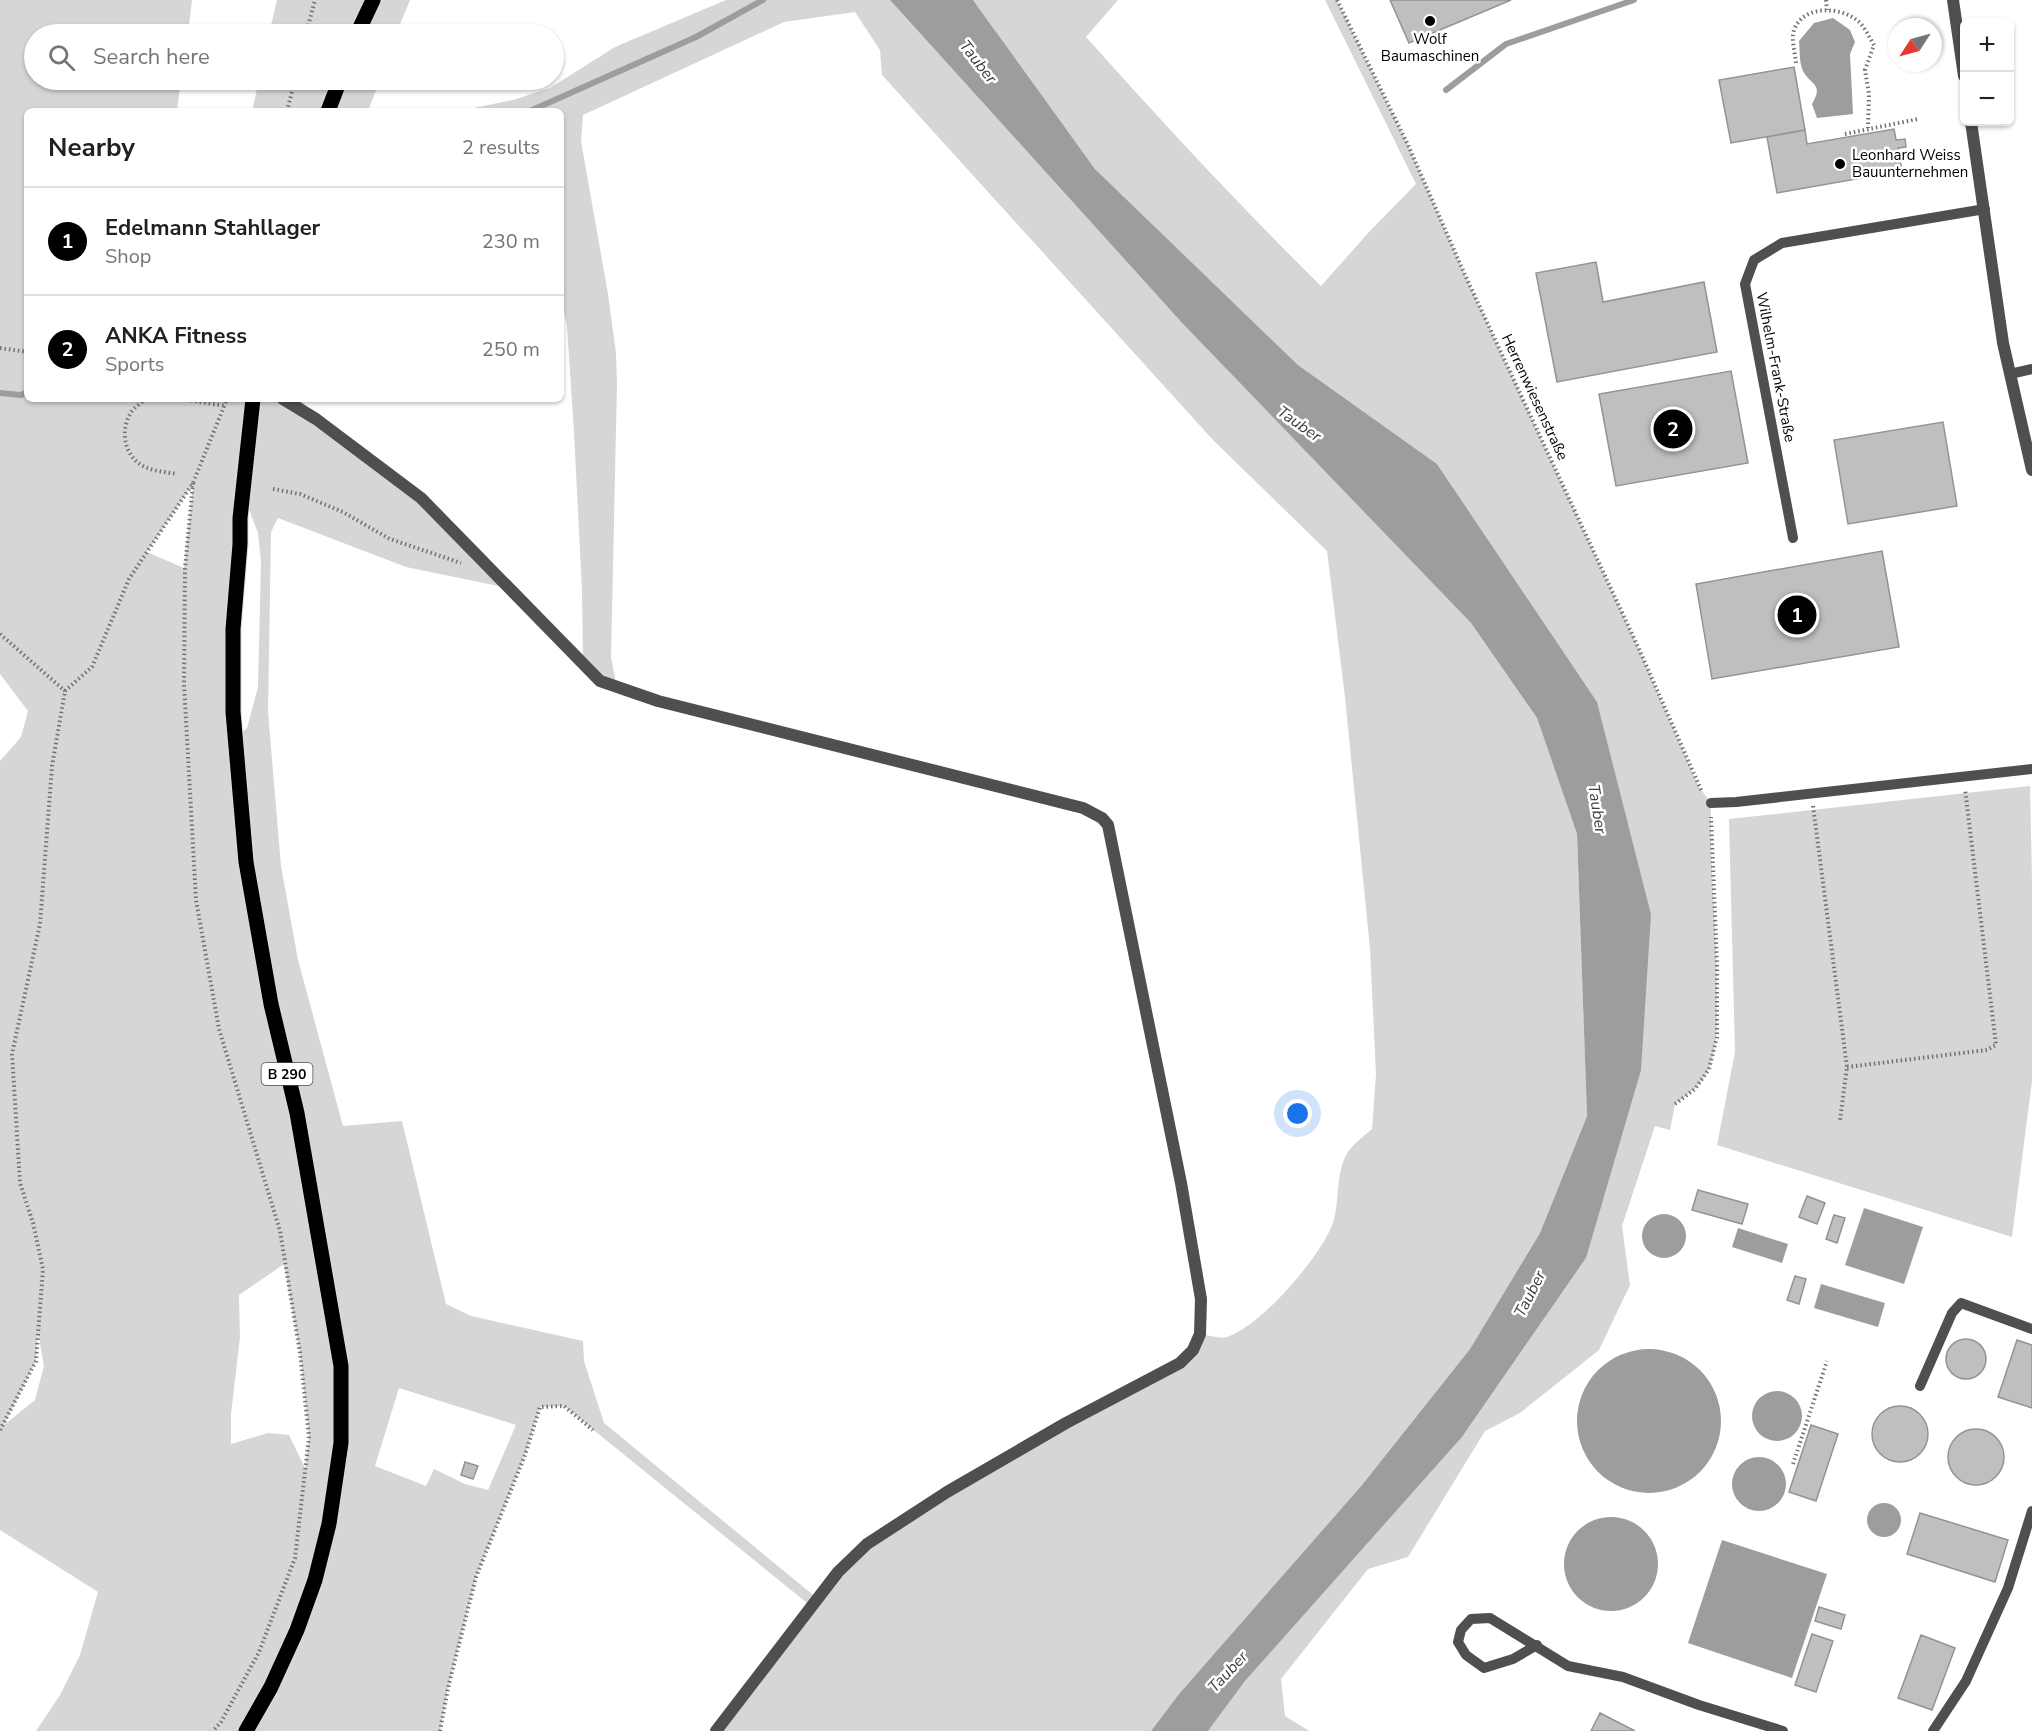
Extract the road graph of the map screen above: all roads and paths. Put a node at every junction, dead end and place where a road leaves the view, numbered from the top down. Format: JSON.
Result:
{"nodes":[{"id":1,"x":315,"y":0,"type":"edge"},
{"id":2,"x":373,"y":0,"type":"edge"},
{"id":3,"x":1337,"y":0,"type":"edge"},
{"id":4,"x":1826,"y":0,"type":"edge"},
{"id":5,"x":1953,"y":0,"type":"edge"},
{"id":6,"x":1827,"y":10,"type":"junction"},
{"id":7,"x":309,"y":24,"type":"edge"},
{"id":8,"x":362,"y":24,"type":"edge"},
{"id":9,"x":1796,"y":63,"type":"dead end"},
{"id":10,"x":1964,"y":72,"type":"edge"},
{"id":11,"x":292,"y":90,"type":"edge"},
{"id":12,"x":336,"y":90,"type":"edge"},
{"id":13,"x":288,"y":108,"type":"edge"},
{"id":14,"x":329,"y":108,"type":"edge"},
{"id":15,"x":1918,"y":119,"type":"dead end"},
{"id":16,"x":1972,"y":126,"type":"edge"},
{"id":17,"x":1868,"y":128,"type":"junction"},
{"id":18,"x":1845,"y":134,"type":"dead end"},
{"id":19,"x":1984,"y":209,"type":"junction"},
{"id":20,"x":0,"y":348,"type":"edge"},
{"id":21,"x":24,"y":352,"type":"edge"},
{"id":22,"x":2032,"y":369,"type":"edge"},
{"id":23,"x":2010,"y":374,"type":"junction"},
{"id":24,"x":142,"y":402,"type":"edge"},
{"id":25,"x":201,"y":402,"type":"edge"},
{"id":26,"x":227,"y":402,"type":"edge"},
{"id":27,"x":253,"y":402,"type":"edge"},
{"id":28,"x":288,"y":402,"type":"edge"},
{"id":29,"x":226,"y":406,"type":"junction"},
{"id":30,"x":2032,"y":470,"type":"edge"},
{"id":31,"x":177,"y":474,"type":"dead end"},
{"id":32,"x":193,"y":483,"type":"junction"},
{"id":33,"x":273,"y":489,"type":"dead end"},
{"id":34,"x":1793,"y":538,"type":"dead end"},
{"id":35,"x":463,"y":564,"type":"dead end"},
{"id":36,"x":0,"y":634,"type":"edge"},
{"id":37,"x":65,"y":691,"type":"junction"},
{"id":38,"x":2032,"y":769,"type":"edge"},
{"id":39,"x":1963,"y":777,"type":"junction"},
{"id":40,"x":1811,"y":794,"type":"junction"},
{"id":41,"x":1711,"y":803,"type":"junction"},
{"id":42,"x":1847,"y":1067,"type":"junction"},
{"id":43,"x":1675,"y":1104,"type":"dead end"},
{"id":44,"x":1840,"y":1120,"type":"dead end"},
{"id":45,"x":2032,"y":1329,"type":"edge"},
{"id":46,"x":1827,"y":1361,"type":"dead end"},
{"id":47,"x":1920,"y":1386,"type":"dead end"},
{"id":48,"x":0,"y":1430,"type":"edge"},
{"id":49,"x":593,"y":1430,"type":"dead end"},
{"id":50,"x":1794,"y":1464,"type":"dead end"},
{"id":51,"x":2032,"y":1511,"type":"edge"},
{"id":52,"x":1537,"y":1645,"type":"junction"},
{"id":53,"x":213,"y":1731,"type":"edge"},
{"id":54,"x":246,"y":1731,"type":"edge"},
{"id":55,"x":440,"y":1731,"type":"edge"},
{"id":56,"x":716,"y":1731,"type":"edge"},
{"id":57,"x":1784,"y":1731,"type":"edge"},
{"id":58,"x":1933,"y":1731,"type":"edge"}],
"edges":[{"from":1,"to":7,"type":"path"},
{"from":2,"to":8,"type":"main road"},
{"from":3,"to":41,"type":"path","name":"Herrenwiesenstraße"},
{"from":4,"to":6,"type":"path"},
{"from":5,"to":10,"type":"street"},
{"from":6,"to":9,"type":"path"},
{"from":6,"to":17,"type":"path"},
{"from":11,"to":13,"type":"path"},
{"from":12,"to":14,"type":"main road"},
{"from":15,"to":17,"type":"path"},
{"from":16,"to":19,"type":"street"},
{"from":17,"to":18,"type":"path"},
{"from":19,"to":23,"type":"street"},
{"from":19,"to":34,"type":"lane","name":"Wilhelm-Frank-Straße"},
{"from":20,"to":21,"type":"path"},
{"from":22,"to":23,"type":"lane"},
{"from":23,"to":30,"type":"street"},
{"from":24,"to":31,"type":"path"},
{"from":25,"to":29,"type":"path"},
{"from":26,"to":29,"type":"path"},
{"from":27,"to":54,"type":"main road","number":"B 290"},
{"from":28,"to":56,"type":"street"},
{"from":29,"to":32,"type":"path"},
{"from":32,"to":37,"type":"path"},
{"from":32,"to":53,"type":"path"},
{"from":33,"to":35,"type":"path"},
{"from":36,"to":37,"type":"path"},
{"from":37,"to":48,"type":"path"},
{"from":38,"to":39,"type":"lane"},
{"from":39,"to":40,"type":"lane"},
{"from":39,"to":42,"type":"path"},
{"from":40,"to":41,"type":"lane"},
{"from":40,"to":42,"type":"path"},
{"from":41,"to":43,"type":"path"},
{"from":42,"to":44,"type":"path"},
{"from":45,"to":47,"type":"lane"},
{"from":46,"to":50,"type":"path"},
{"from":49,"to":55,"type":"path"},
{"from":51,"to":58,"type":"lane"},
{"from":52,"to":52,"type":"lane"},
{"from":52,"to":57,"type":"lane"}]}
